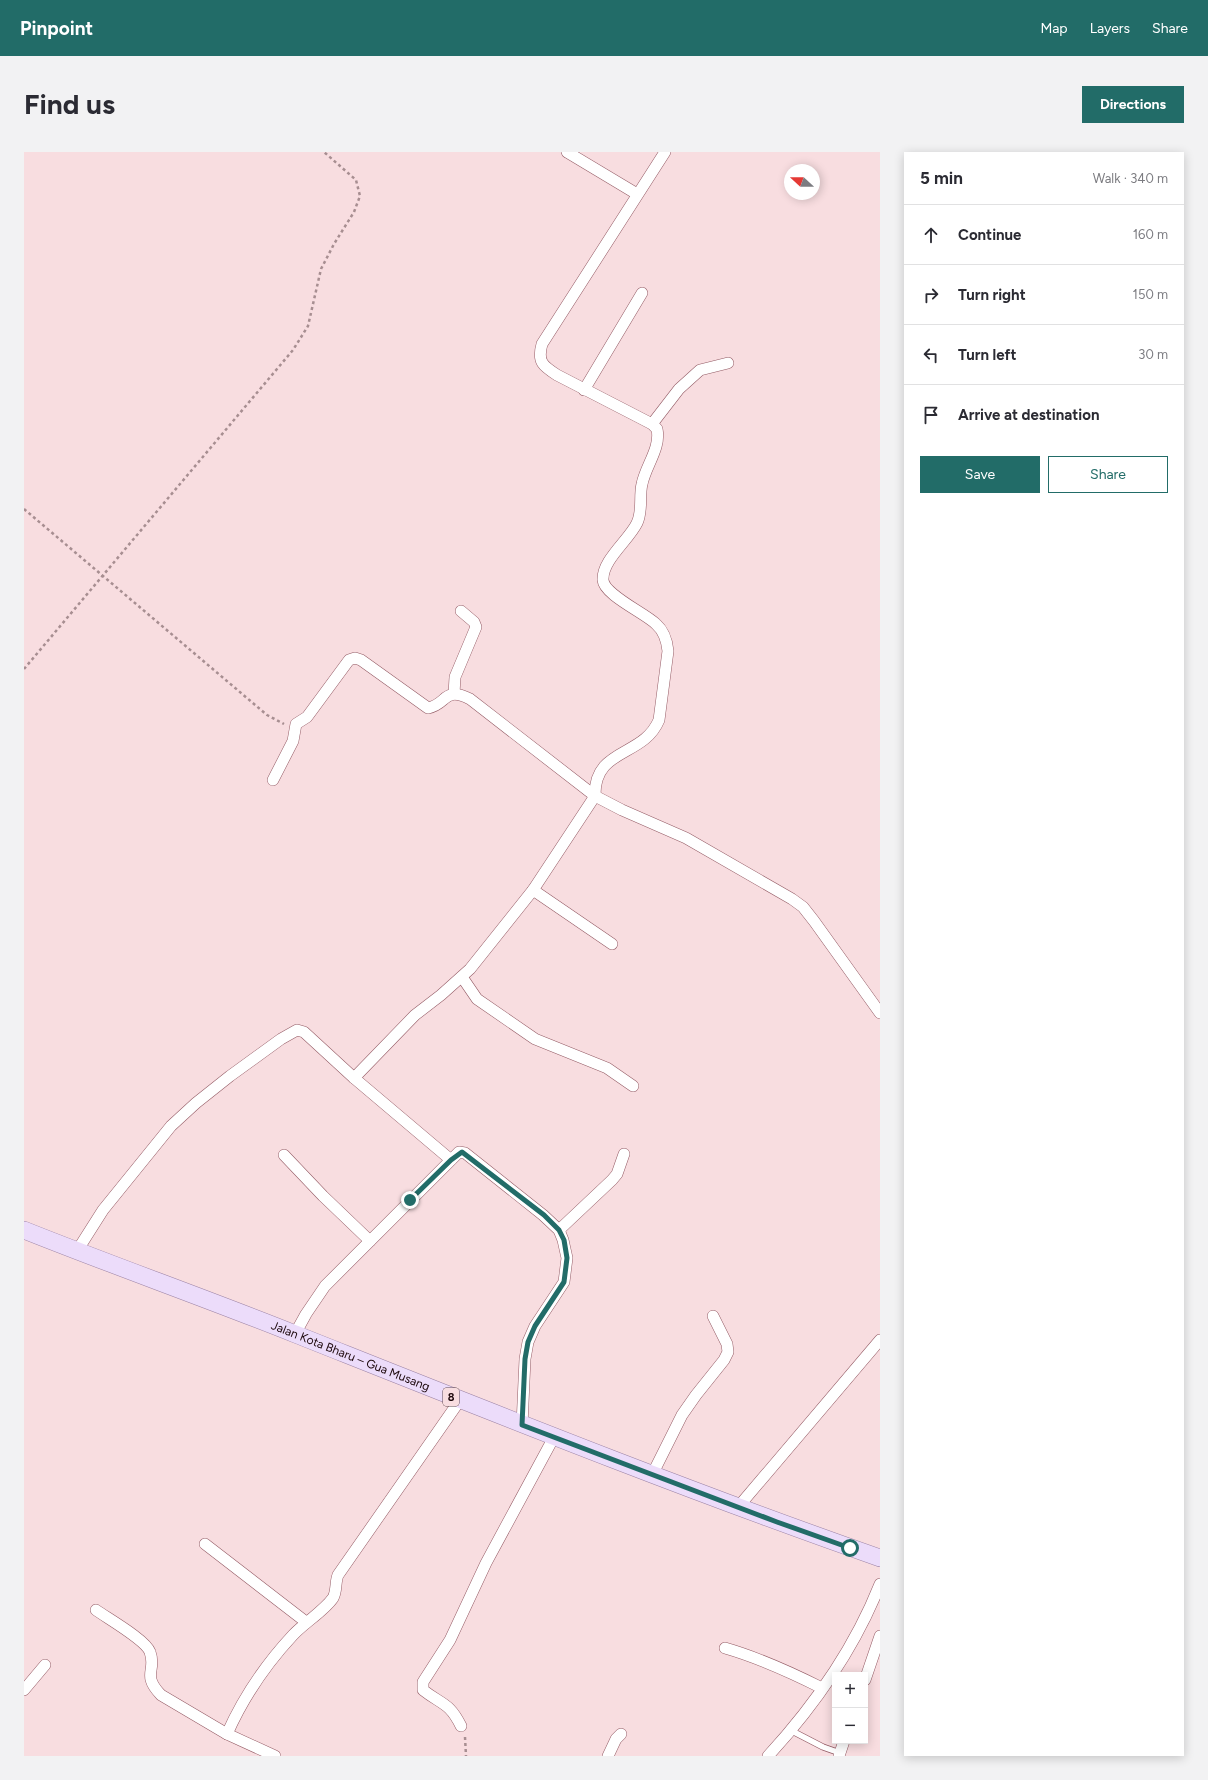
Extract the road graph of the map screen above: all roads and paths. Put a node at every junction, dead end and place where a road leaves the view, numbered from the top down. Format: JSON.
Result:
{"nodes":[{"id":1,"x":324,"y":152,"type":"edge"},
{"id":2,"x":567,"y":152,"type":"edge"},
{"id":3,"x":665,"y":152,"type":"edge"},
{"id":4,"x":637,"y":194,"type":"junction"},
{"id":5,"x":642,"y":293,"type":"dead end"},
{"id":6,"x":728,"y":363,"type":"dead end"},
{"id":7,"x":584,"y":390,"type":"junction"},
{"id":8,"x":652,"y":424,"type":"junction"},
{"id":9,"x":24,"y":509,"type":"edge"},
{"id":10,"x":103,"y":574,"type":"junction"},
{"id":11,"x":461,"y":611,"type":"dead end"},
{"id":12,"x":24,"y":669,"type":"edge"},
{"id":13,"x":454,"y":694,"type":"junction"},
{"id":14,"x":296,"y":724,"type":"junction"},
{"id":15,"x":273,"y":780,"type":"dead end"},
{"id":16,"x":594,"y":796,"type":"junction"},
{"id":17,"x":533,"y":890,"type":"junction"},
{"id":18,"x":612,"y":944,"type":"dead end"},
{"id":19,"x":462,"y":977,"type":"junction"},
{"id":20,"x":880,"y":1013,"type":"edge"},
{"id":21,"x":354,"y":1078,"type":"junction"},
{"id":22,"x":633,"y":1086,"type":"dead end"},
{"id":23,"x":624,"y":1154,"type":"dead end"},
{"id":24,"x":284,"y":1155,"type":"dead end"},
{"id":25,"x":451,"y":1160,"type":"junction"},
{"id":26,"x":24,"y":1230,"type":"edge"},
{"id":27,"x":559,"y":1230,"type":"junction"},
{"id":28,"x":370,"y":1241,"type":"junction"},
{"id":29,"x":77,"y":1251,"type":"junction"},
{"id":30,"x":713,"y":1316,"type":"dead end"},
{"id":31,"x":295,"y":1334,"type":"junction"},
{"id":32,"x":880,"y":1340,"type":"edge"},
{"id":33,"x":460,"y":1400,"type":"junction"},
{"id":34,"x":522,"y":1425,"type":"junction"},
{"id":35,"x":554,"y":1437,"type":"junction"},
{"id":36,"x":652,"y":1475,"type":"junction"},
{"id":37,"x":739,"y":1506,"type":"junction"},
{"id":38,"x":205,"y":1544,"type":"dead end"},
{"id":39,"x":880,"y":1558,"type":"edge"},
{"id":40,"x":880,"y":1584,"type":"edge"},
{"id":41,"x":96,"y":1610,"type":"dead end"},
{"id":42,"x":306,"y":1622,"type":"junction"},
{"id":43,"x":880,"y":1636,"type":"edge"},
{"id":44,"x":725,"y":1648,"type":"dead end"},
{"id":45,"x":45,"y":1665,"type":"dead end"},
{"id":46,"x":868,"y":1672,"type":"edge"},
{"id":47,"x":822,"y":1688,"type":"junction"},
{"id":48,"x":24,"y":1690,"type":"edge"},
{"id":49,"x":461,"y":1726,"type":"joint"},
{"id":50,"x":792,"y":1731,"type":"junction"},
{"id":51,"x":227,"y":1734,"type":"junction"},
{"id":52,"x":621,"y":1734,"type":"dead end"},
{"id":53,"x":843,"y":1744,"type":"edge"},
{"id":54,"x":840,"y":1755,"type":"edge"},
{"id":55,"x":275,"y":1756,"type":"edge"},
{"id":56,"x":466,"y":1756,"type":"edge"},
{"id":57,"x":608,"y":1756,"type":"edge"},
{"id":58,"x":768,"y":1756,"type":"edge"}],
"edges":[{"from":1,"to":10,"type":"path"},
{"from":2,"to":4,"type":"street"},
{"from":3,"to":4,"type":"street"},
{"from":4,"to":7,"type":"street"},
{"from":5,"to":7,"type":"street"},
{"from":6,"to":8,"type":"street"},
{"from":7,"to":8,"type":"street"},
{"from":8,"to":16,"type":"street"},
{"from":9,"to":10,"type":"path"},
{"from":10,"to":12,"type":"path"},
{"from":10,"to":14,"type":"path"},
{"from":11,"to":13,"type":"street"},
{"from":13,"to":14,"type":"street"},
{"from":13,"to":16,"type":"street"},
{"from":14,"to":15,"type":"street"},
{"from":16,"to":17,"type":"street"},
{"from":16,"to":20,"type":"street"},
{"from":17,"to":18,"type":"street"},
{"from":17,"to":19,"type":"street"},
{"from":19,"to":21,"type":"street"},
{"from":19,"to":22,"type":"street"},
{"from":21,"to":25,"type":"street"},
{"from":21,"to":29,"type":"street"},
{"from":23,"to":27,"type":"street"},
{"from":24,"to":28,"type":"street"},
{"from":25,"to":27,"type":"street"},
{"from":25,"to":28,"type":"street"},
{"from":26,"to":29,"type":"main road","name":"Jalan Kota Bharu – Gua Musang","number":"8"},
{"from":27,"to":34,"type":"street"},
{"from":28,"to":31,"type":"street"},
{"from":29,"to":31,"type":"main road","name":"Jalan Kota Bharu – Gua Musang","number":"8"},
{"from":30,"to":36,"type":"street"},
{"from":31,"to":33,"type":"main road","name":"Jalan Kota Bharu – Gua Musang","number":"8"},
{"from":32,"to":37,"type":"street"},
{"from":33,"to":34,"type":"main road","name":"Jalan Kota Bharu – Gua Musang","number":"8"},
{"from":33,"to":42,"type":"street"},
{"from":34,"to":35,"type":"main road","name":"Jalan Kota Bharu – Gua Musang","number":"8"},
{"from":35,"to":36,"type":"main road","name":"Jalan Kota Bharu – Gua Musang","number":"8"},
{"from":35,"to":49,"type":"street"},
{"from":36,"to":37,"type":"main road","name":"Jalan Kota Bharu – Gua Musang","number":"8"},
{"from":37,"to":39,"type":"main road","name":"Jalan Kota Bharu – Gua Musang","number":"8"},
{"from":38,"to":42,"type":"street"},
{"from":40,"to":47,"type":"street"},
{"from":41,"to":51,"type":"street"},
{"from":42,"to":51,"type":"street"},
{"from":43,"to":46,"type":"street"},
{"from":44,"to":47,"type":"street"},
{"from":45,"to":48,"type":"street"},
{"from":47,"to":50,"type":"street"},
{"from":49,"to":56,"type":"path"},
{"from":50,"to":54,"type":"lane"},
{"from":50,"to":58,"type":"street"},
{"from":51,"to":55,"type":"street"},
{"from":52,"to":57,"type":"street"},
{"from":53,"to":54,"type":"street"}]}
